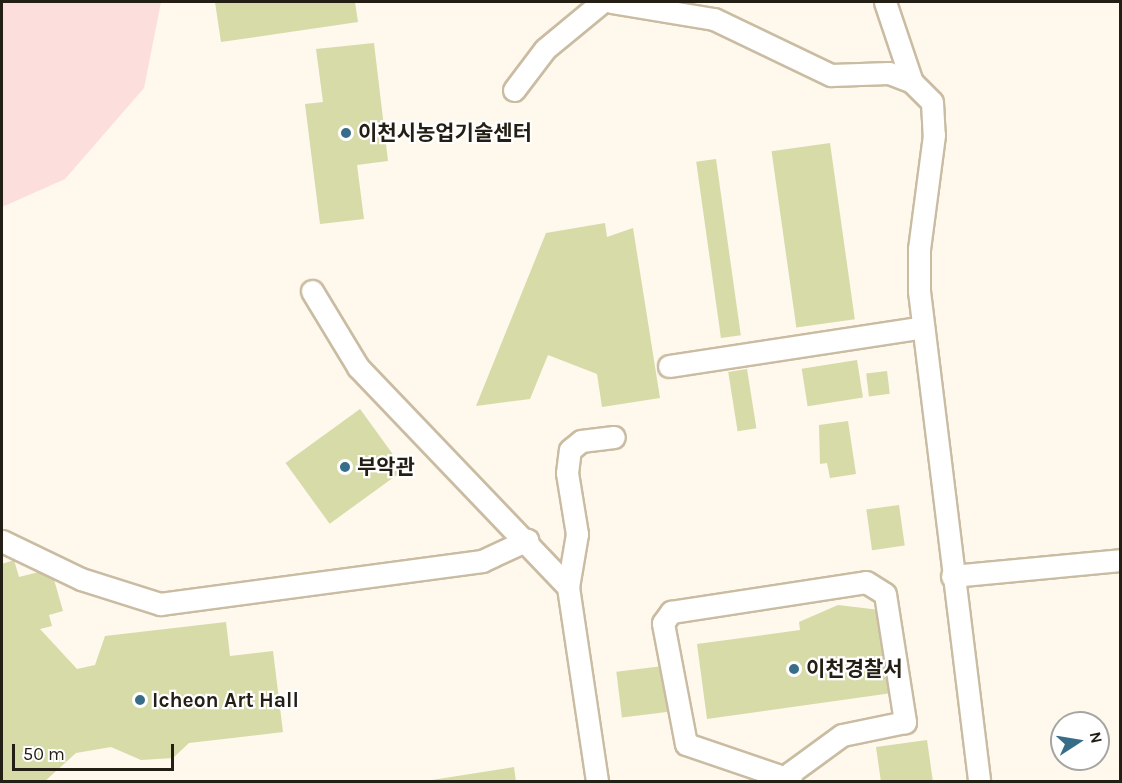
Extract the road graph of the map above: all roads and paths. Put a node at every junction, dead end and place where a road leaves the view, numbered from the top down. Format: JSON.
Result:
{"nodes":[{"id":1,"x":602,"y":2,"type":"edge"},
{"id":2,"x":611,"y":2,"type":"edge"},
{"id":3,"x":885,"y":2,"type":"edge"},
{"id":4,"x":682,"y":8,"type":"edge"},
{"id":5,"x":912,"y":82,"type":"junction"},
{"id":6,"x":514,"y":90,"type":"dead end"},
{"id":7,"x":312,"y":291,"type":"dead end"},
{"id":8,"x":923,"y":327,"type":"junction"},
{"id":9,"x":669,"y":366,"type":"dead end"},
{"id":10,"x":614,"y":437,"type":"dead end"},
{"id":11,"x":527,"y":540,"type":"junction"},
{"id":12,"x":2,"y":541,"type":"edge"},
{"id":13,"x":1120,"y":560,"type":"edge"},
{"id":14,"x":952,"y":576,"type":"junction"},
{"id":15,"x":568,"y":587,"type":"junction"},
{"id":16,"x":597,"y":782,"type":"edge"},
{"id":17,"x":778,"y":782,"type":"edge"},
{"id":18,"x":791,"y":782,"type":"edge"},
{"id":19,"x":979,"y":782,"type":"edge"}],
"edges":[{"from":1,"to":6,"type":"street"},
{"from":2,"to":4,"type":"street"},
{"from":3,"to":5,"type":"street"},
{"from":4,"to":5,"type":"street"},
{"from":5,"to":8,"type":"street"},
{"from":7,"to":11,"type":"street"},
{"from":8,"to":9,"type":"street"},
{"from":8,"to":14,"type":"street"},
{"from":10,"to":15,"type":"street"},
{"from":11,"to":12,"type":"street"},
{"from":11,"to":15,"type":"street"},
{"from":13,"to":14,"type":"street"},
{"from":14,"to":19,"type":"street"},
{"from":15,"to":16,"type":"street"},
{"from":17,"to":18,"type":"street"}]}
